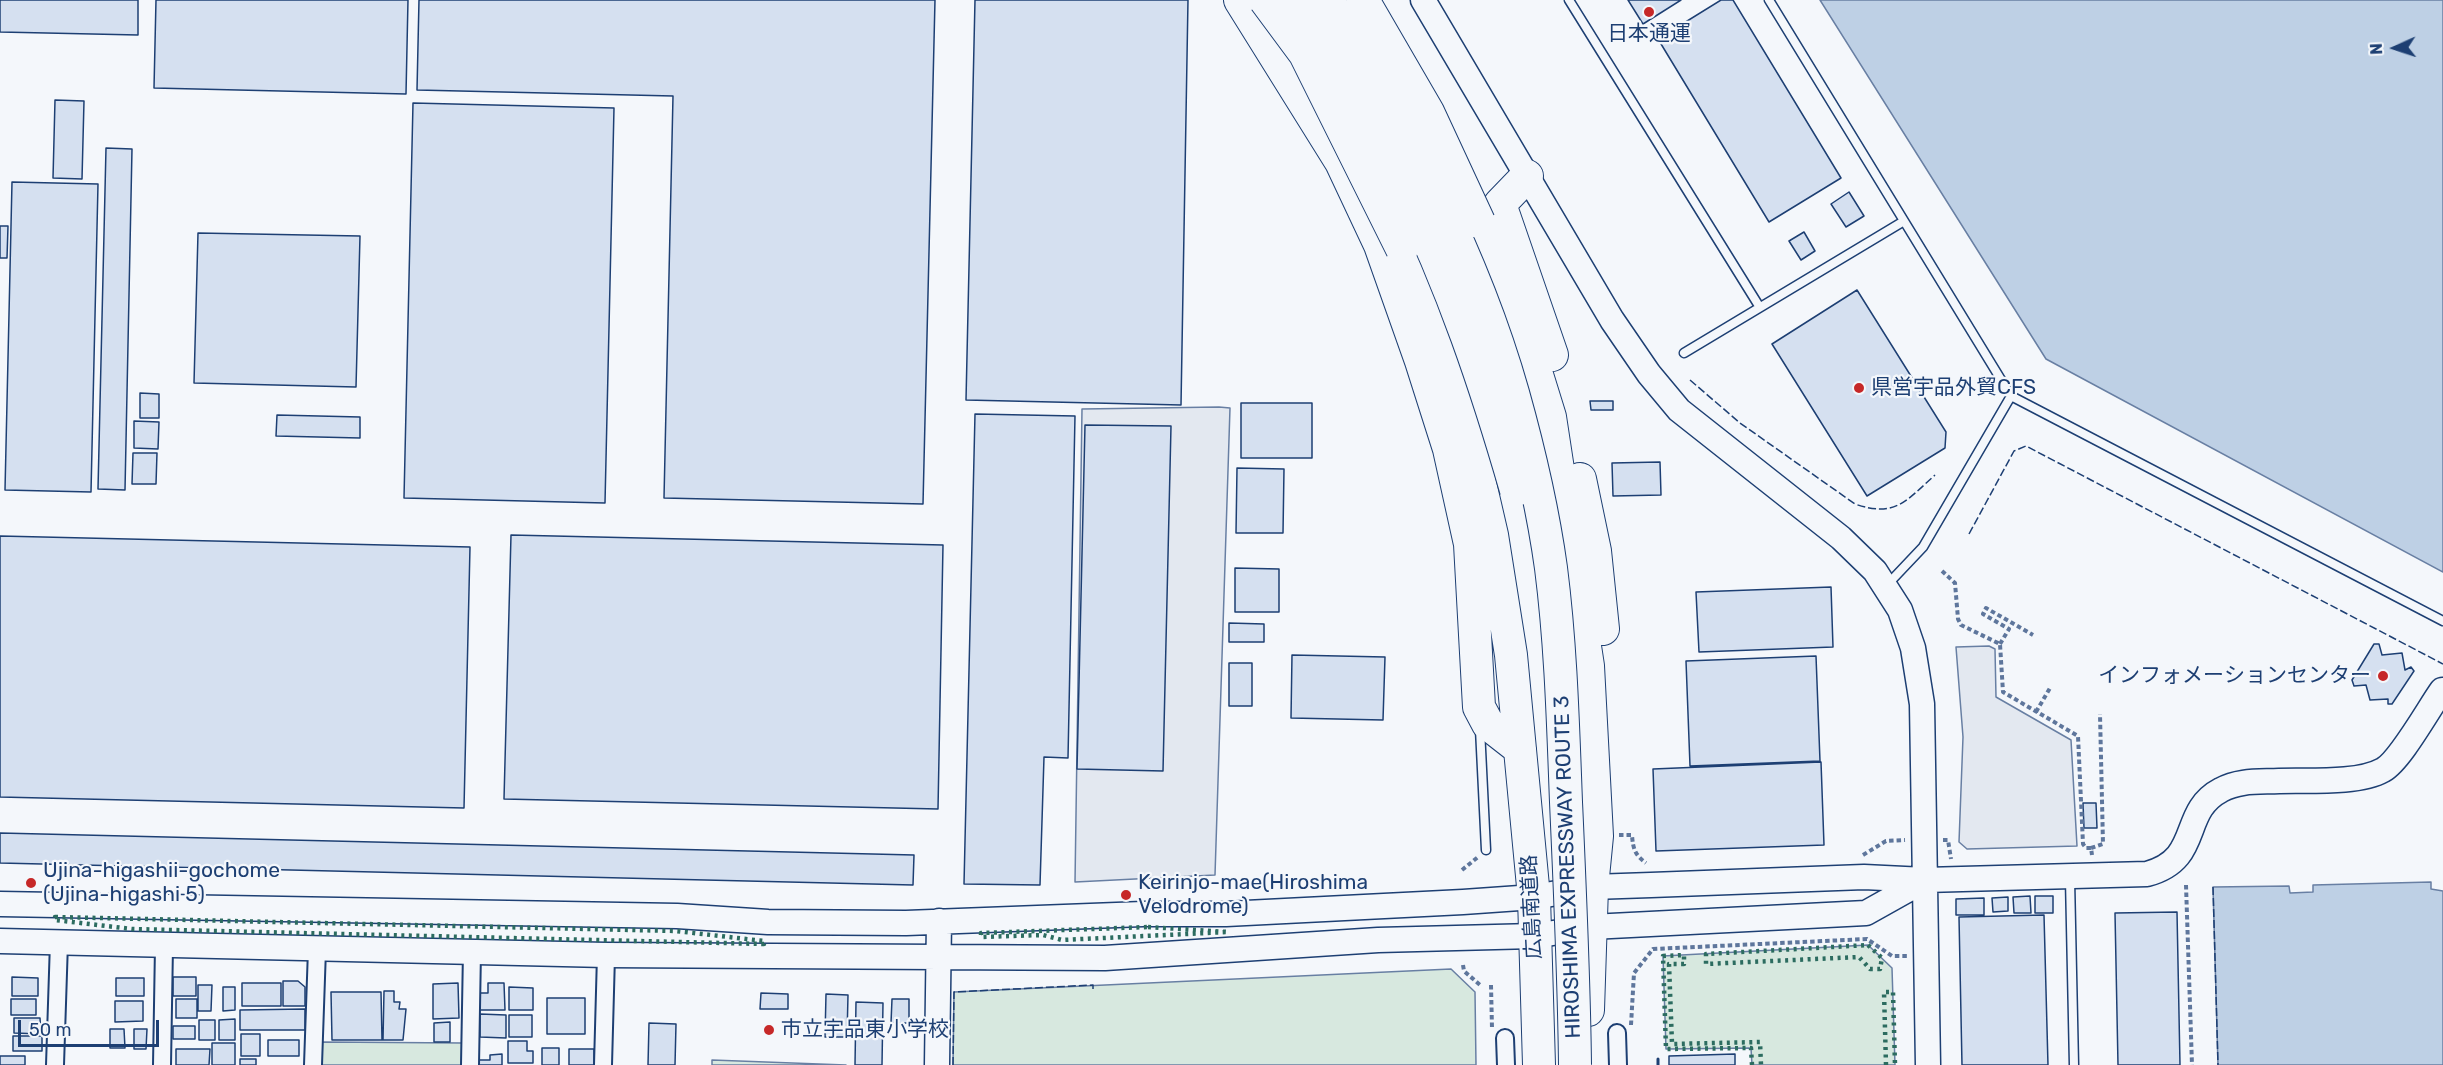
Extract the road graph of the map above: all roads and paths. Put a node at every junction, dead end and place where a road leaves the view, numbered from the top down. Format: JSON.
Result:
{"nodes":[{"id":1,"x":1240,"y":0,"type":"edge"},
{"id":2,"x":1265,"y":0,"type":"edge"},
{"id":3,"x":1294,"y":0,"type":"edge"},
{"id":4,"x":1328,"y":0,"type":"edge"},
{"id":5,"x":1363,"y":0,"type":"edge"},
{"id":6,"x":1384,"y":0,"type":"edge"},
{"id":7,"x":1423,"y":0,"type":"edge"},
{"id":8,"x":1569,"y":0,"type":"edge"},
{"id":9,"x":1769,"y":0,"type":"edge"},
{"id":10,"x":1281,"y":64,"type":"junction"},
{"id":11,"x":1527,"y":176,"type":"junction"},
{"id":12,"x":1904,"y":221,"type":"junction"},
{"id":13,"x":1759,"y":306,"type":"junction"},
{"id":14,"x":1684,"y":353,"type":"dead end"},
{"id":15,"x":2011,"y":396,"type":"junction"},
{"id":16,"x":1942,"y":572,"type":"dead end"},
{"id":17,"x":1885,"y":587,"type":"junction"},
{"id":18,"x":2443,"y":621,"type":"edge"},
{"id":19,"x":2033,"y":635,"type":"dead end"},
{"id":20,"x":2000,"y":644,"type":"junction"},
{"id":21,"x":1560,"y":669,"type":"junction"},
{"id":22,"x":2050,"y":688,"type":"dead end"},
{"id":23,"x":2442,"y":690,"type":"edge"},
{"id":24,"x":1479,"y":707,"type":"junction"},
{"id":25,"x":2036,"y":712,"type":"junction"},
{"id":26,"x":2100,"y":714,"type":"dead end"},
{"id":27,"x":1520,"y":749,"type":"junction"},
{"id":28,"x":1593,"y":750,"type":"junction"},
{"id":29,"x":1615,"y":835,"type":"dead end"},
{"id":30,"x":1948,"y":840,"type":"dead end"},
{"id":31,"x":1886,"y":841,"type":"dead end"},
{"id":32,"x":2091,"y":848,"type":"junction"},
{"id":33,"x":1485,"y":850,"type":"dead end"},
{"id":34,"x":1851,"y":856,"type":"dead end"},
{"id":35,"x":2092,"y":858,"type":"dead end"},
{"id":36,"x":1952,"y":862,"type":"dead end"},
{"id":37,"x":1650,"y":866,"type":"dead end"},
{"id":38,"x":2070,"y":876,"type":"junction"},
{"id":39,"x":1925,"y":880,"type":"junction"},
{"id":40,"x":2186,"y":885,"type":"dead end"},
{"id":41,"x":1592,"y":887,"type":"junction"},
{"id":42,"x":1534,"y":897,"type":"junction"},
{"id":43,"x":0,"y":904,"type":"edge"},
{"id":44,"x":939,"y":921,"type":"junction"},
{"id":45,"x":1591,"y":927,"type":"junction"},
{"id":46,"x":1534,"y":936,"type":"junction"},
{"id":47,"x":0,"y":941,"type":"edge"},
{"id":48,"x":59,"y":942,"type":"junction"},
{"id":49,"x":164,"y":946,"type":"junction"},
{"id":50,"x":317,"y":949,"type":"junction"},
{"id":51,"x":472,"y":951,"type":"junction"},
{"id":52,"x":606,"y":955,"type":"junction"},
{"id":53,"x":1893,"y":956,"type":"dead end"},
{"id":54,"x":939,"y":958,"type":"junction"},
{"id":55,"x":1463,"y":965,"type":"dead end"},
{"id":56,"x":1634,"y":978,"type":"dead end"},
{"id":57,"x":1480,"y":985,"type":"dead end"},
{"id":58,"x":1617,"y":1033,"type":"dead end"},
{"id":59,"x":1505,"y":1038,"type":"dead end"},
{"id":60,"x":55,"y":1065,"type":"edge"},
{"id":61,"x":162,"y":1065,"type":"edge"},
{"id":62,"x":313,"y":1065,"type":"edge"},
{"id":63,"x":470,"y":1065,"type":"edge"},
{"id":64,"x":603,"y":1065,"type":"edge"},
{"id":65,"x":937,"y":1065,"type":"edge"},
{"id":66,"x":1506,"y":1065,"type":"edge"},
{"id":67,"x":1539,"y":1065,"type":"edge"},
{"id":68,"x":1575,"y":1065,"type":"edge"},
{"id":69,"x":1589,"y":1065,"type":"edge"},
{"id":70,"x":1618,"y":1065,"type":"edge"},
{"id":71,"x":1928,"y":1065,"type":"edge"},
{"id":72,"x":2074,"y":1065,"type":"edge"},
{"id":73,"x":2192,"y":1065,"type":"edge"}],
"edges":[{"from":1,"to":10,"type":"highway"},
{"from":2,"to":27,"type":"highway","name":"広島南道路","bridge":true},
{"from":3,"to":21,"type":"highway","name":"HIROSHIMA EXPRESSWAY ROUTE 3","bridge":true},
{"from":4,"to":21,"type":"highway","name":"HIROSHIMA EXPRESSWAY ROUTE 3","bridge":true},
{"from":5,"to":28,"type":"highway","bridge":true},
{"from":6,"to":10,"type":"street"},
{"from":7,"to":11,"type":"street"},
{"from":8,"to":13,"type":"lane"},
{"from":9,"to":12,"type":"lane"},
{"from":10,"to":24,"type":"highway"},
{"from":11,"to":17,"type":"street"},
{"from":11,"to":28,"type":"highway"},
{"from":12,"to":13,"type":"lane"},
{"from":12,"to":15,"type":"lane"},
{"from":13,"to":14,"type":"lane"},
{"from":15,"to":17,"type":"lane"},
{"from":15,"to":18,"type":"lane"},
{"from":16,"to":20,"type":"path"},
{"from":17,"to":39,"type":"street"},
{"from":19,"to":20,"type":"path"},
{"from":20,"to":25,"type":"path"},
{"from":21,"to":68,"type":"highway","name":"HIROSHIMA EXPRESSWAY ROUTE 3","bridge":true},
{"from":22,"to":25,"type":"path"},
{"from":23,"to":38,"type":"street"},
{"from":24,"to":27,"type":"highway"},
{"from":24,"to":33,"type":"lane"},
{"from":25,"to":32,"type":"path"},
{"from":26,"to":32,"type":"path"},
{"from":27,"to":42,"type":"highway","name":"広島南道路"},
{"from":28,"to":41,"type":"highway"},
{"from":29,"to":37,"type":"path"},
{"from":30,"to":36,"type":"path"},
{"from":31,"to":34,"type":"path"},
{"from":32,"to":35,"type":"path"},
{"from":38,"to":39,"type":"street"},
{"from":38,"to":72,"type":"lane"},
{"from":39,"to":41,"type":"street"},
{"from":39,"to":45,"type":"street"},
{"from":39,"to":71,"type":"street"},
{"from":40,"to":73,"type":"path"},
{"from":41,"to":42,"type":"street"},
{"from":41,"to":45,"type":"highway"},
{"from":42,"to":44,"type":"street"},
{"from":42,"to":46,"type":"highway","name":"広島南道路"},
{"from":43,"to":44,"type":"street"},
{"from":44,"to":54,"type":"street"},
{"from":45,"to":46,"type":"street"},
{"from":45,"to":69,"type":"highway"},
{"from":46,"to":54,"type":"street"},
{"from":46,"to":67,"type":"highway","name":"広島南道路"},
{"from":47,"to":48,"type":"street"},
{"from":48,"to":49,"type":"street"},
{"from":48,"to":60,"type":"street"},
{"from":49,"to":50,"type":"street"},
{"from":49,"to":61,"type":"street"},
{"from":50,"to":51,"type":"street"},
{"from":50,"to":62,"type":"street"},
{"from":51,"to":52,"type":"street"},
{"from":51,"to":63,"type":"street"},
{"from":52,"to":54,"type":"street"},
{"from":52,"to":64,"type":"street"},
{"from":53,"to":56,"type":"path"},
{"from":54,"to":65,"type":"street"},
{"from":55,"to":57,"type":"path"},
{"from":58,"to":70,"type":"street"},
{"from":59,"to":66,"type":"street"}]}
